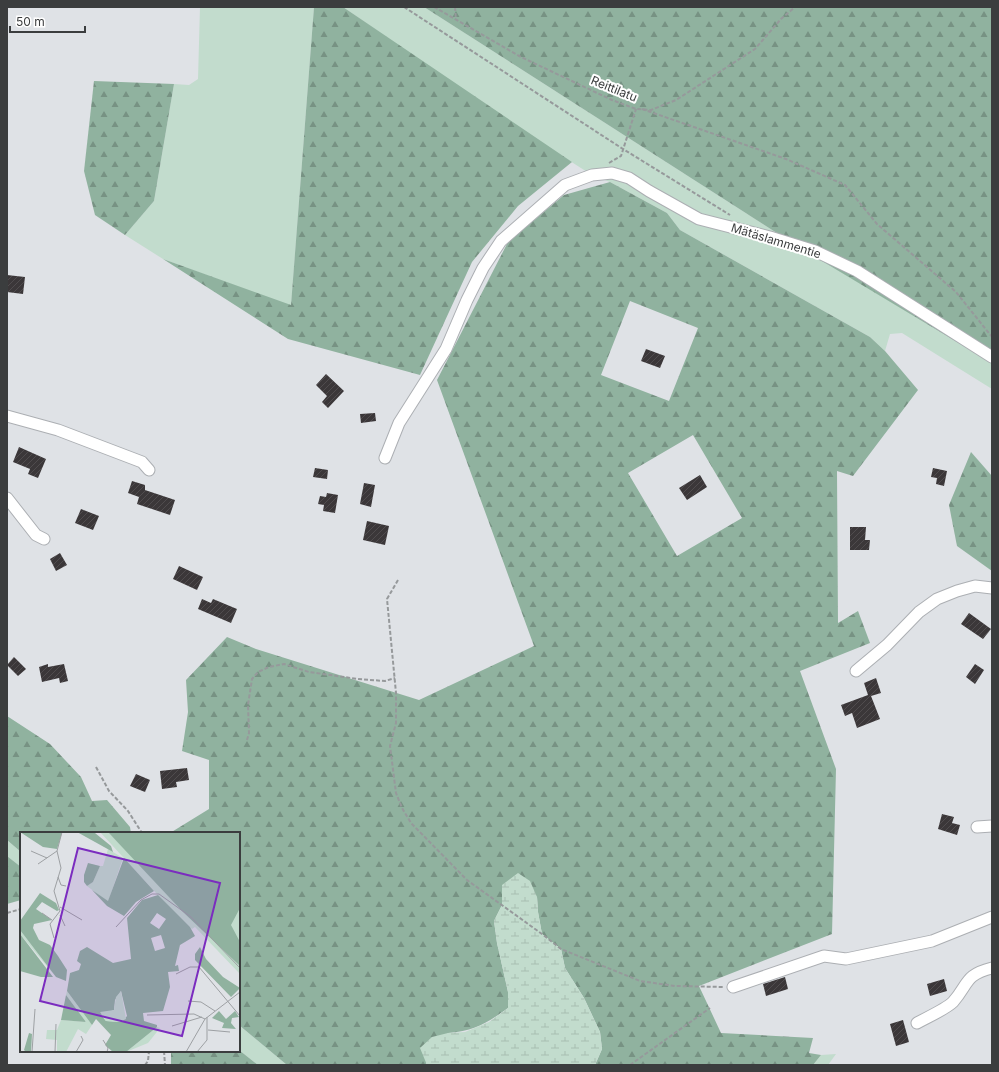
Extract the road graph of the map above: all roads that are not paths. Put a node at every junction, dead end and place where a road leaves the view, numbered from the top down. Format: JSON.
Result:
{"nodes":[{"id":1,"x":992,"y":357,"type":"edge"},
{"id":2,"x":7,"y":416,"type":"edge"},
{"id":3,"x":385,"y":458,"type":"dead end"},
{"id":4,"x":149,"y":470,"type":"dead end"},
{"id":5,"x":7,"y":498,"type":"edge"},
{"id":6,"x":44,"y":539,"type":"dead end"},
{"id":7,"x":992,"y":588,"type":"edge"},
{"id":8,"x":856,"y":672,"type":"dead end"},
{"id":9,"x":992,"y":826,"type":"edge"},
{"id":10,"x":977,"y":827,"type":"dead end"},
{"id":11,"x":992,"y":917,"type":"edge"},
{"id":12,"x":992,"y":968,"type":"edge"},
{"id":13,"x":733,"y":987,"type":"road end"},
{"id":14,"x":917,"y":1023,"type":"dead end"}],
"edges":[{"from":1,"to":3,"type":"street","name":"Mätäslammentie"},
{"from":2,"to":4,"type":"street"},
{"from":5,"to":6,"type":"street"},
{"from":7,"to":8,"type":"street"},
{"from":9,"to":10,"type":"street"},
{"from":11,"to":13,"type":"street"},
{"from":12,"to":14,"type":"street"}]}
